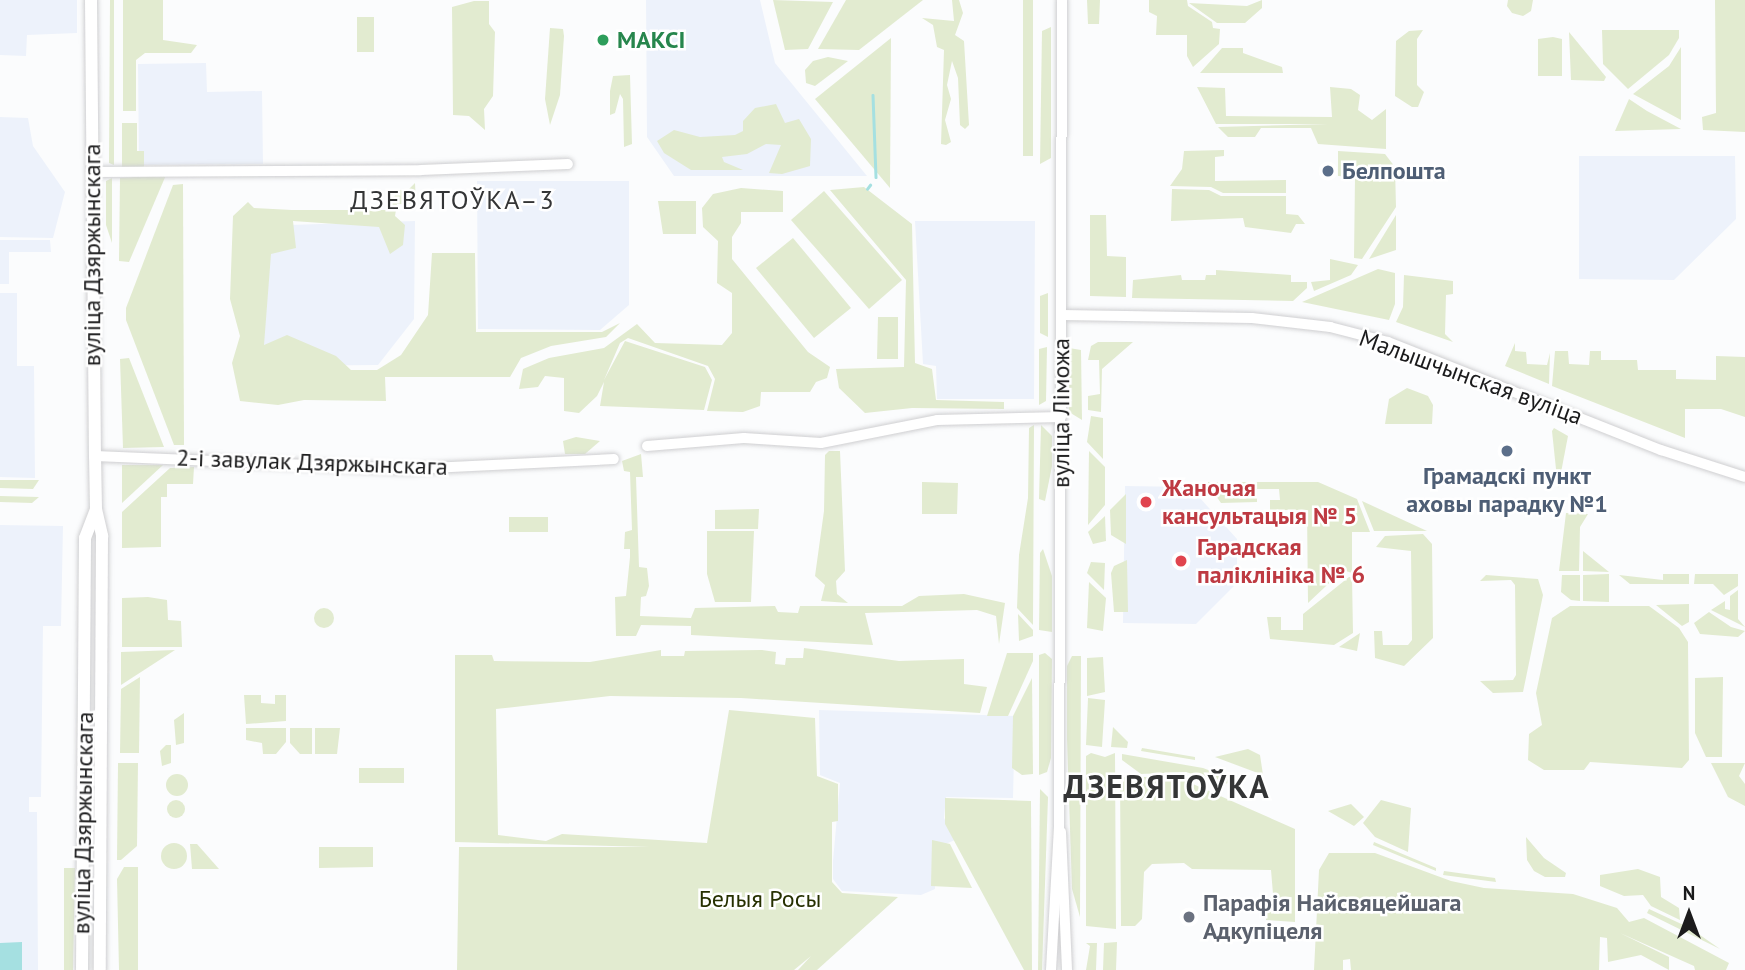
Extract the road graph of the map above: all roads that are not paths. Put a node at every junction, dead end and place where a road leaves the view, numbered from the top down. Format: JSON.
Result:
{"nodes":[{"id":1,"x":91,"y":0,"type":"edge"},
{"id":2,"x":1062,"y":0,"type":"edge"},
{"id":3,"x":568,"y":164,"type":"dead end"},
{"id":4,"x":92,"y":172,"type":"junction"},
{"id":5,"x":1062,"y":315,"type":"junction"},
{"id":6,"x":1061,"y":417,"type":"junction"},
{"id":7,"x":647,"y":446,"type":"dead end"},
{"id":8,"x":94,"y":456,"type":"junction"},
{"id":9,"x":614,"y":459,"type":"dead end"},
{"id":10,"x":1745,"y":477,"type":"edge"},
{"id":11,"x":96,"y":509,"type":"junction"},
{"id":12,"x":1059,"y":826,"type":"junction"},
{"id":13,"x":82,"y":970,"type":"edge"},
{"id":14,"x":100,"y":970,"type":"edge"},
{"id":15,"x":1051,"y":970,"type":"edge"},
{"id":16,"x":1067,"y":970,"type":"edge"}],
"edges":[{"from":1,"to":4,"type":"main road","name":"вуліца Дзяржынскага"},
{"from":2,"to":5,"type":"street","name":"вуліца Ліможа"},
{"from":3,"to":4,"type":"street"},
{"from":4,"to":8,"type":"main road","name":"вуліца Дзяржынскага"},
{"from":5,"to":6,"type":"street","name":"вуліца Ліможа"},
{"from":5,"to":10,"type":"street","name":"Малышчынская вуліца"},
{"from":6,"to":7,"type":"street"},
{"from":6,"to":12,"type":"street","name":"вуліца Ліможа"},
{"from":8,"to":9,"type":"street","name":"2-і завулак Дзяржынскага"},
{"from":8,"to":11,"type":"main road","name":"вуліца Дзяржынскага"},
{"from":11,"to":13,"type":"main road","name":"вуліца Дзяржынскага"},
{"from":11,"to":14,"type":"main road","name":"вуліца Дзяржынскага"},
{"from":12,"to":15,"type":"street","name":"вуліца Ліможа"},
{"from":12,"to":16,"type":"street","name":"вуліца Ліможа"}]}
